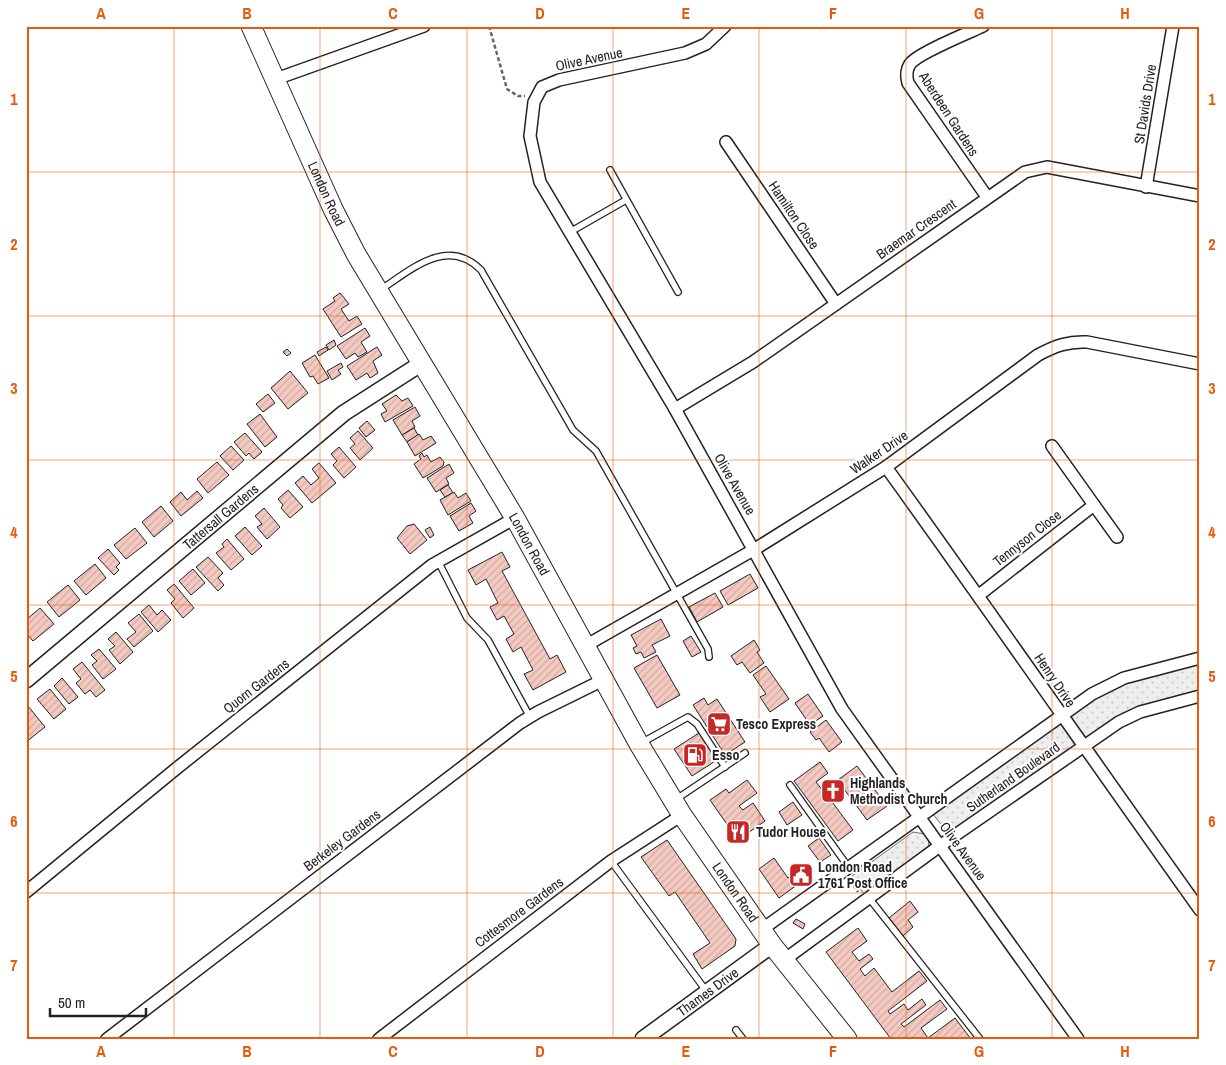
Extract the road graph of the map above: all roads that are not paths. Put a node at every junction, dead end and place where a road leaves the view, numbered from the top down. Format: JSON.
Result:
{"nodes":[{"id":1,"x":250,"y":26,"type":"edge"},
{"id":2,"x":424,"y":26,"type":"edge"},
{"id":3,"x":726,"y":26,"type":"edge"},
{"id":4,"x":983,"y":26,"type":"edge"},
{"id":5,"x":1173,"y":26,"type":"edge"},
{"id":6,"x":273,"y":80,"type":"junction"},
{"id":7,"x":726,"y":142,"type":"dead end"},
{"id":8,"x":610,"y":170,"type":"dead end"},
{"id":9,"x":1146,"y":187,"type":"junction"},
{"id":10,"x":1200,"y":196,"type":"edge"},
{"id":11,"x":987,"y":197,"type":"junction"},
{"id":12,"x":626,"y":200,"type":"junction"},
{"id":13,"x":570,"y":232,"type":"junction"},
{"id":14,"x":378,"y":291,"type":"junction"},
{"id":15,"x":678,"y":292,"type":"dead end"},
{"id":16,"x":836,"y":304,"type":"junction"},
{"id":17,"x":422,"y":363,"type":"junction"},
{"id":18,"x":1200,"y":364,"type":"edge"},
{"id":19,"x":675,"y":409,"type":"junction"},
{"id":20,"x":1052,"y":446,"type":"dead end"},
{"id":21,"x":886,"y":468,"type":"junction"},
{"id":22,"x":1094,"y":505,"type":"junction"},
{"id":23,"x":515,"y":518,"type":"junction"},
{"id":24,"x":1117,"y":537,"type":"dead end"},
{"id":25,"x":754,"y":548,"type":"junction"},
{"id":26,"x":438,"y":561,"type":"junction"},
{"id":27,"x":677,"y":592,"type":"junction"},
{"id":28,"x":979,"y":595,"type":"junction"},
{"id":29,"x":585,"y":646,"type":"junction"},
{"id":30,"x":708,"y":657,"type":"dead end"},
{"id":31,"x":1200,"y":658,"type":"edge"},
{"id":32,"x":26,"y":680,"type":"edge"},
{"id":33,"x":604,"y":680,"type":"junction"},
{"id":34,"x":1200,"y":696,"type":"edge"},
{"id":35,"x":1062,"y":716,"type":"junction"},
{"id":36,"x":530,"y":717,"type":"junction"},
{"id":37,"x":638,"y":744,"type":"junction"},
{"id":38,"x":1083,"y":746,"type":"junction"},
{"id":39,"x":745,"y":753,"type":"dead end"},
{"id":40,"x":724,"y":767,"type":"junction"},
{"id":41,"x":790,"y":785,"type":"dead end"},
{"id":42,"x":677,"y":808,"type":"junction"},
{"id":43,"x":919,"y":817,"type":"junction"},
{"id":44,"x":941,"y":846,"type":"junction"},
{"id":45,"x":611,"y":861,"type":"junction"},
{"id":46,"x":846,"y":869,"type":"junction"},
{"id":47,"x":26,"y":892,"type":"edge"},
{"id":48,"x":867,"y":899,"type":"junction"},
{"id":49,"x":1200,"y":910,"type":"edge"},
{"id":50,"x":766,"y":938,"type":"junction"},
{"id":51,"x":784,"y":960,"type":"junction"},
{"id":52,"x":706,"y":992,"type":"junction"},
{"id":53,"x":736,"y":1030,"type":"dead end"},
{"id":54,"x":646,"y":1038,"type":"edge"},
{"id":55,"x":107,"y":1039,"type":"edge"},
{"id":56,"x":379,"y":1039,"type":"edge"},
{"id":57,"x":743,"y":1039,"type":"edge"},
{"id":58,"x":847,"y":1039,"type":"edge"},
{"id":59,"x":980,"y":1039,"type":"edge"},
{"id":60,"x":1078,"y":1039,"type":"edge"}],
"edges":[{"from":1,"to":6,"type":"main road","name":"London Road"},
{"from":2,"to":6,"type":"street"},
{"from":3,"to":13,"type":"street","name":"Olive Avenue"},
{"from":4,"to":11,"type":"street","name":"Aberdeen Gardens"},
{"from":5,"to":9,"type":"street","name":"St Davids Drive"},
{"from":6,"to":14,"type":"main road","name":"London Road"},
{"from":7,"to":16,"type":"street","name":"Hamilton Close"},
{"from":8,"to":12,"type":"lane"},
{"from":9,"to":10,"type":"street","name":"Braemar Crescent"},
{"from":9,"to":11,"type":"street","name":"Braemar Crescent"},
{"from":11,"to":16,"type":"street","name":"Braemar Crescent"},
{"from":12,"to":13,"type":"lane"},
{"from":12,"to":15,"type":"lane"},
{"from":13,"to":19,"type":"street","name":"Olive Avenue"},
{"from":14,"to":17,"type":"main road","name":"London Road"},
{"from":14,"to":27,"type":"lane"},
{"from":16,"to":19,"type":"street","name":"Braemar Crescent"},
{"from":17,"to":23,"type":"main road","name":"London Road"},
{"from":17,"to":32,"type":"street","name":"Tattersall Gardens"},
{"from":18,"to":21,"type":"street","name":"Walker Drive"},
{"from":19,"to":25,"type":"street","name":"Olive Avenue"},
{"from":20,"to":22,"type":"street"},
{"from":21,"to":25,"type":"street","name":"Walker Drive"},
{"from":21,"to":28,"type":"street","name":"Henry Drive"},
{"from":22,"to":24,"type":"street"},
{"from":22,"to":28,"type":"street","name":"Tennyson Close"},
{"from":23,"to":26,"type":"street","name":"Quorn Gardens"},
{"from":23,"to":29,"type":"main road","name":"London Road"},
{"from":25,"to":27,"type":"street","name":"Walker Drive"},
{"from":25,"to":43,"type":"street","name":"Olive Avenue"},
{"from":26,"to":36,"type":"lane"},
{"from":26,"to":47,"type":"street","name":"Quorn Gardens"},
{"from":27,"to":29,"type":"street","name":"Walker Drive"},
{"from":27,"to":30,"type":"lane"},
{"from":28,"to":35,"type":"street","name":"Henry Drive"},
{"from":29,"to":33,"type":"main road","name":"London Road"},
{"from":31,"to":35,"type":"street","name":"Sutherland Boulevard"},
{"from":33,"to":36,"type":"street","name":"Berkeley Gardens"},
{"from":33,"to":37,"type":"main road","name":"London Road"},
{"from":34,"to":38,"type":"street","name":"Sutherland Boulevard"},
{"from":35,"to":38,"type":"street","name":"Henry Drive"},
{"from":35,"to":43,"type":"street","name":"Sutherland Boulevard"},
{"from":36,"to":55,"type":"street","name":"Berkeley Gardens"},
{"from":37,"to":40,"type":"lane"},
{"from":37,"to":42,"type":"main road","name":"London Road"},
{"from":38,"to":44,"type":"street","name":"Sutherland Boulevard"},
{"from":38,"to":49,"type":"street","name":"Henry Drive"},
{"from":39,"to":40,"type":"lane"},
{"from":40,"to":42,"type":"lane"},
{"from":41,"to":46,"type":"lane"},
{"from":42,"to":45,"type":"street","name":"Cottesmore Gardens"},
{"from":42,"to":50,"type":"main road","name":"London Road"},
{"from":43,"to":44,"type":"street","name":"Olive Avenue"},
{"from":43,"to":46,"type":"street","name":"Sutherland Boulevard"},
{"from":44,"to":48,"type":"street","name":"Sutherland Boulevard"},
{"from":44,"to":60,"type":"street","name":"Olive Avenue"},
{"from":45,"to":52,"type":"lane"},
{"from":45,"to":56,"type":"street","name":"Cottesmore Gardens"},
{"from":46,"to":50,"type":"street","name":"Sutherland Boulevard"},
{"from":48,"to":51,"type":"street","name":"Sutherland Boulevard"},
{"from":48,"to":59,"type":"lane"},
{"from":50,"to":51,"type":"main road","name":"London Road"},
{"from":50,"to":52,"type":"street","name":"Thames Drive"},
{"from":51,"to":58,"type":"main road","name":"London Road"},
{"from":52,"to":54,"type":"street","name":"Thames Drive"},
{"from":53,"to":57,"type":"lane"}]}
